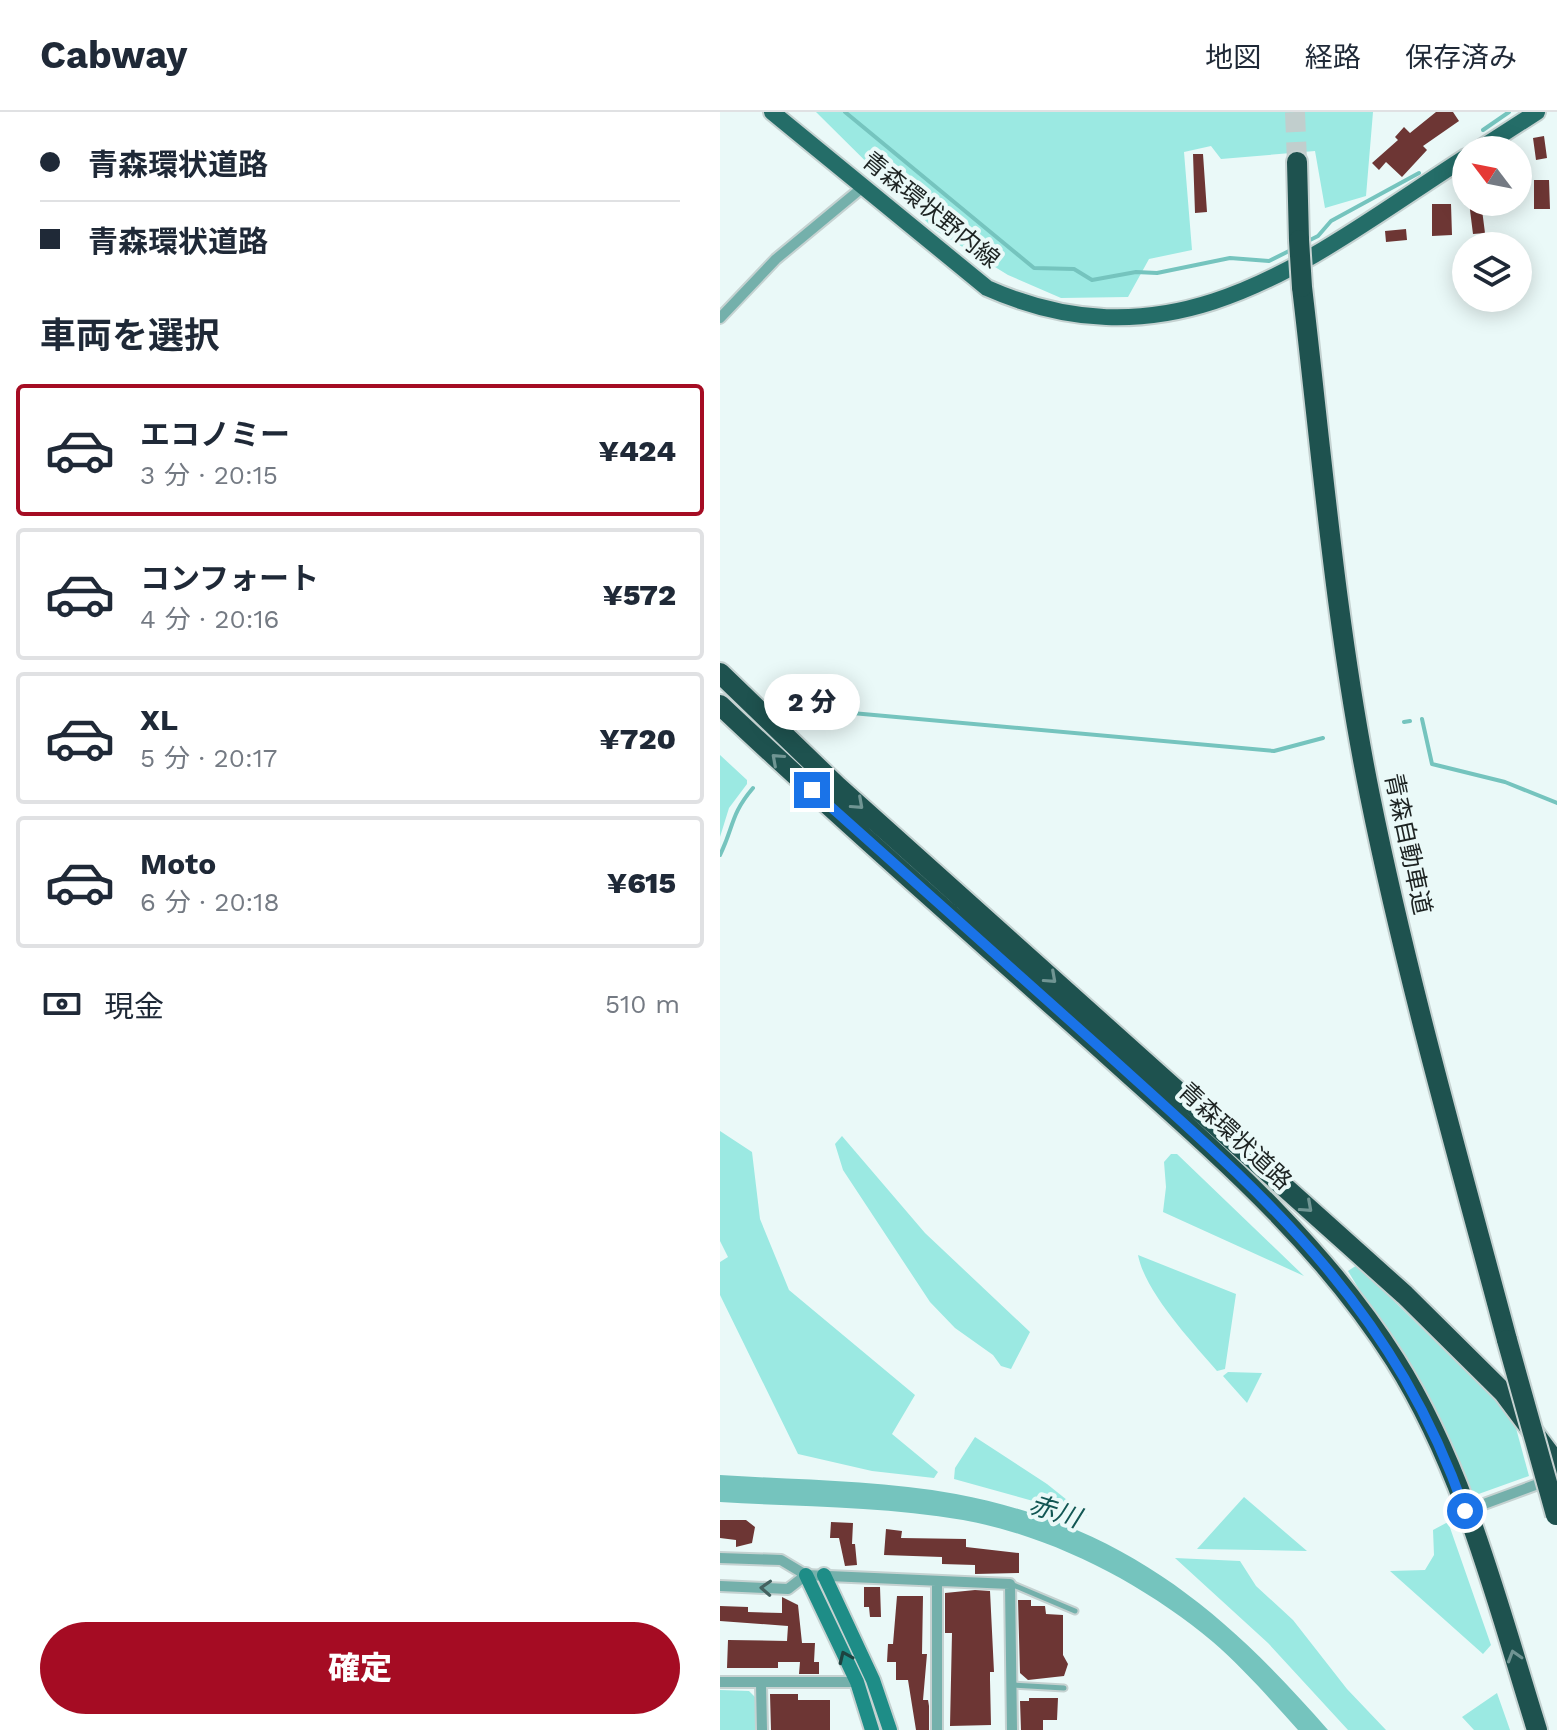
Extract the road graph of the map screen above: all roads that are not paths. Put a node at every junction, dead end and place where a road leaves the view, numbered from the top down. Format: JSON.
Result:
{"nodes":[{"id":1,"x":772,"y":112,"type":"edge"},
{"id":2,"x":1537,"y":112,"type":"edge"},
{"id":3,"x":1500,"y":136,"type":"edge"},
{"id":4,"x":1297,"y":162,"type":"tunnel mouth"},
{"id":5,"x":1452,"y":166,"type":"edge"},
{"id":6,"x":863,"y":187,"type":"junction"},
{"id":7,"x":720,"y":318,"type":"edge"},
{"id":8,"x":720,"y":673,"type":"edge"},
{"id":9,"x":720,"y":705,"type":"edge"},
{"id":10,"x":1557,"y":1464,"type":"edge"},
{"id":11,"x":1557,"y":1477,"type":"edge"},
{"id":12,"x":1465,"y":1511,"type":"junction"},
{"id":13,"x":1556,"y":1517,"type":"edge"},
{"id":14,"x":720,"y":1558,"type":"edge"},
{"id":15,"x":806,"y":1575,"type":"junction"},
{"id":16,"x":824,"y":1575,"type":"junction"},
{"id":17,"x":937,"y":1582,"type":"junction"},
{"id":18,"x":1010,"y":1584,"type":"junction"},
{"id":19,"x":720,"y":1586,"type":"edge"},
{"id":20,"x":1075,"y":1611,"type":"dead end"},
{"id":21,"x":720,"y":1682,"type":"edge"},
{"id":22,"x":857,"y":1682,"type":"junction"},
{"id":23,"x":761,"y":1684,"type":"junction"},
{"id":24,"x":1012,"y":1685,"type":"junction"},
{"id":25,"x":1064,"y":1688,"type":"dead end"},
{"id":26,"x":762,"y":1730,"type":"edge"},
{"id":27,"x":872,"y":1730,"type":"edge"},
{"id":28,"x":890,"y":1730,"type":"edge"},
{"id":29,"x":937,"y":1730,"type":"edge"},
{"id":30,"x":1012,"y":1730,"type":"edge"},
{"id":31,"x":1537,"y":1730,"type":"edge"}],
"edges":[{"from":1,"to":6,"type":"main road","name":"青森環状野内線"},
{"from":2,"to":3,"type":"main road"},
{"from":4,"to":13,"type":"highway","name":"青森自動車道","bridge":true},
{"from":5,"to":6,"type":"main road","name":"青森環状野内線"},
{"from":6,"to":7,"type":"street"},
{"from":8,"to":10,"type":"highway","name":"青森環状道路","one_way":true},
{"from":12,"to":9,"type":"highway","name":"青森環状道路","one_way":true},
{"from":11,"to":12,"type":"street"},
{"from":31,"to":12,"type":"highway","name":"青森環状道路","one_way":true},
{"from":14,"to":15,"type":"street"},
{"from":15,"to":16,"type":"street"},
{"from":15,"to":19,"type":"street","one_way":true},
{"from":22,"to":15,"type":"street","one_way":true},
{"from":16,"to":17,"type":"street"},
{"from":16,"to":28,"type":"street"},
{"from":17,"to":18,"type":"street"},
{"from":17,"to":29,"type":"street"},
{"from":18,"to":20,"type":"lane"},
{"from":18,"to":24,"type":"street"},
{"from":21,"to":23,"type":"street"},
{"from":22,"to":23,"type":"street"},
{"from":22,"to":27,"type":"street"},
{"from":23,"to":26,"type":"street"},
{"from":24,"to":25,"type":"lane"},
{"from":24,"to":30,"type":"street"}]}
